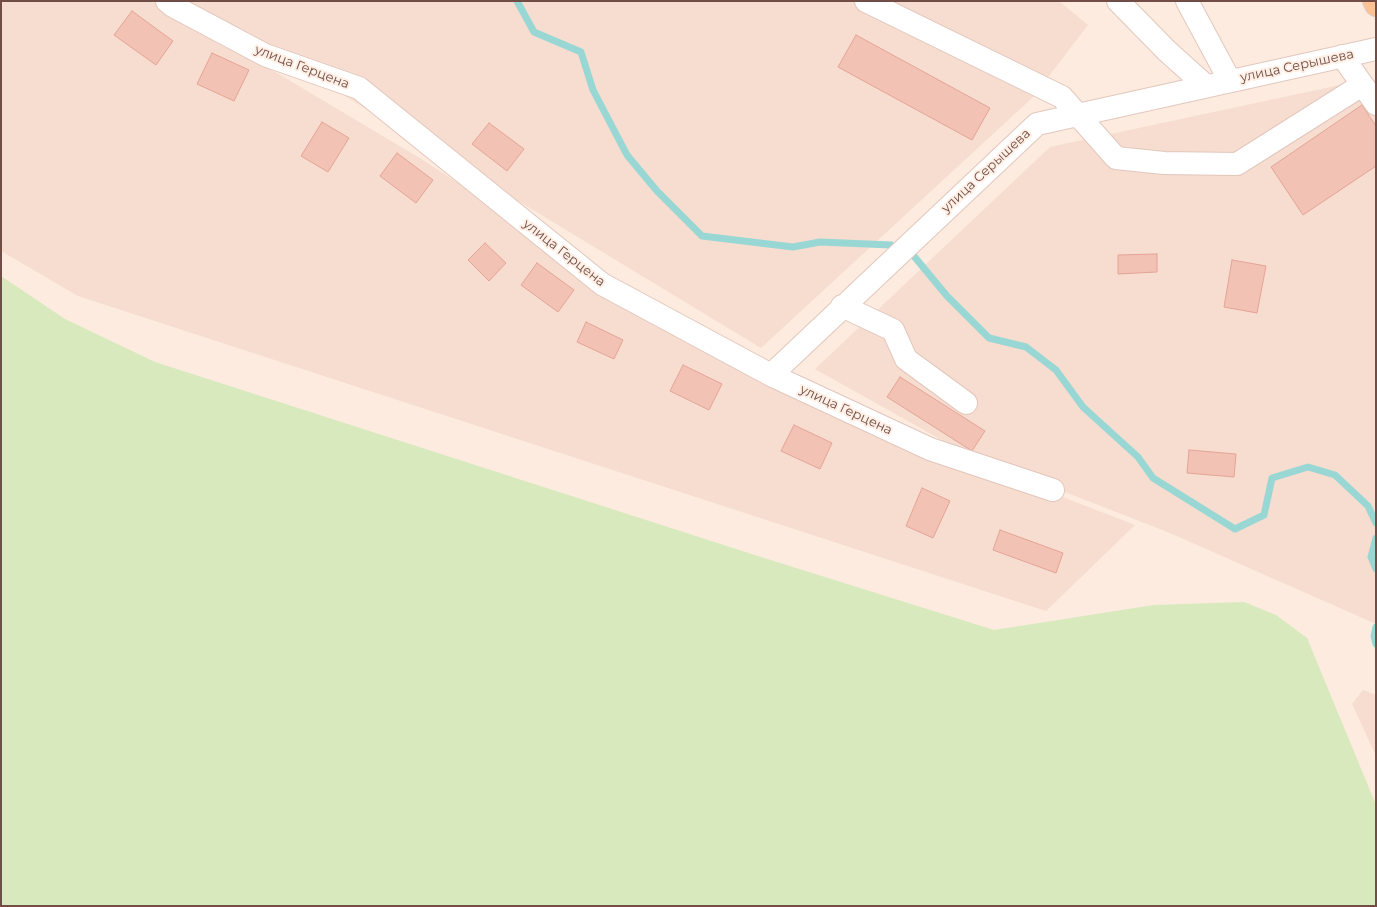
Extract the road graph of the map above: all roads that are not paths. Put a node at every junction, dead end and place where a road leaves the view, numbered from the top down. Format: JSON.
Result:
{"nodes":[{"id":1,"x":168,"y":1,"type":"edge"},
{"id":2,"x":866,"y":1,"type":"edge"},
{"id":3,"x":1118,"y":1,"type":"edge"},
{"id":4,"x":1187,"y":1,"type":"edge"},
{"id":5,"x":1374,"y":1,"type":"edge"},
{"id":6,"x":1376,"y":6,"type":"edge"},
{"id":7,"x":1376,"y":49,"type":"edge"},
{"id":8,"x":1342,"y":56,"type":"junction"},
{"id":9,"x":1230,"y":81,"type":"junction"},
{"id":10,"x":1362,"y":85,"type":"junction"},
{"id":11,"x":1206,"y":86,"type":"junction"},
{"id":12,"x":1376,"y":104,"type":"edge"},
{"id":13,"x":1077,"y":114,"type":"junction"},
{"id":14,"x":842,"y":306,"type":"junction"},
{"id":15,"x":771,"y":375,"type":"junction"},
{"id":16,"x":966,"y":403,"type":"dead end"},
{"id":17,"x":1053,"y":490,"type":"dead end"}],
"edges":[{"from":1,"to":15,"type":"street","name":"улица Герцена"},
{"from":2,"to":13,"type":"street"},
{"from":3,"to":11,"type":"street"},
{"from":4,"to":9,"type":"street"},
{"from":5,"to":6,"type":"main road"},
{"from":7,"to":8,"type":"street","name":"улица Серышева"},
{"from":8,"to":9,"type":"street","name":"улица Серышева"},
{"from":8,"to":10,"type":"street"},
{"from":9,"to":11,"type":"street","name":"улица Серышева"},
{"from":10,"to":12,"type":"street"},
{"from":10,"to":13,"type":"street"},
{"from":11,"to":13,"type":"street","name":"улица Серышева"},
{"from":13,"to":14,"type":"street","name":"улица Серышева"},
{"from":14,"to":15,"type":"street","name":"улица Серышева"},
{"from":14,"to":16,"type":"street"},
{"from":15,"to":17,"type":"street","name":"улица Герцена"}]}
